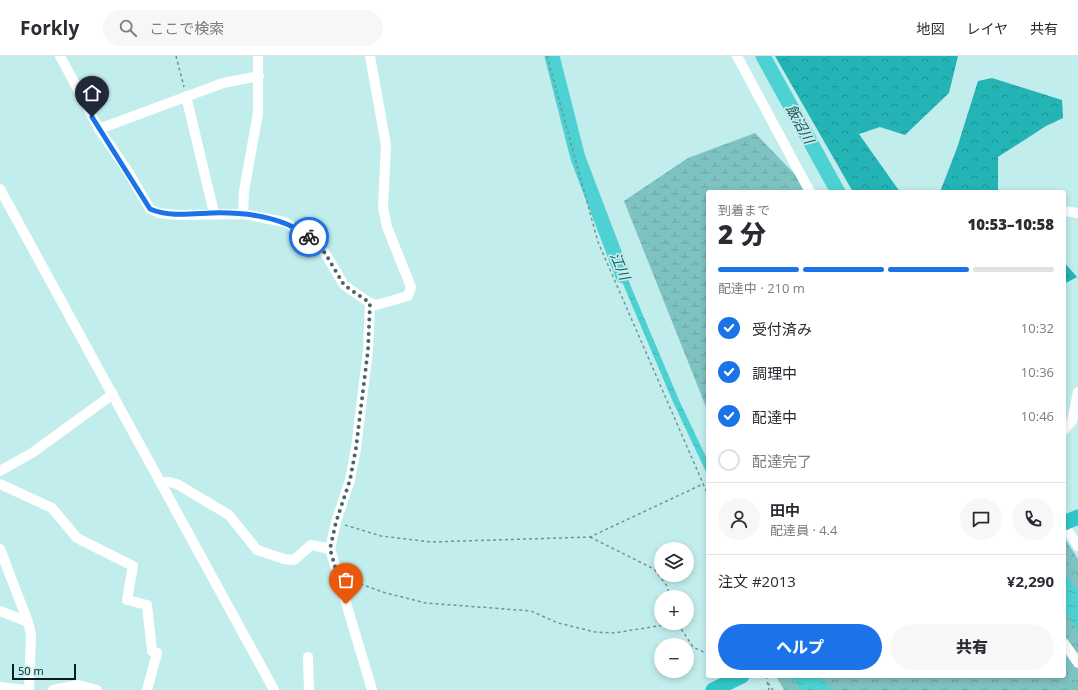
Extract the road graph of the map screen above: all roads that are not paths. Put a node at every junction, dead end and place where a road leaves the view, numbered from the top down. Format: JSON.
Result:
{"nodes":[{"id":1,"x":60,"y":56,"type":"edge"},
{"id":2,"x":258,"y":56,"type":"edge"},
{"id":3,"x":370,"y":56,"type":"edge"},
{"id":4,"x":737,"y":56,"type":"edge"},
{"id":5,"x":260,"y":76,"type":"junction"},
{"id":6,"x":186,"y":96,"type":"junction"},
{"id":7,"x":99,"y":129,"type":"junction"},
{"id":8,"x":0,"y":189,"type":"edge"},
{"id":9,"x":809,"y":190,"type":"edge"},
{"id":10,"x":1066,"y":211,"type":"edge"},
{"id":11,"x":214,"y":213,"type":"junction"},
{"id":12,"x":1078,"y":213,"type":"edge"},
{"id":13,"x":243,"y":214,"type":"junction"},
{"id":14,"x":370,"y":303,"type":"junction"},
{"id":15,"x":1078,"y":392,"type":"edge"},
{"id":16,"x":113,"y":394,"type":"junction"},
{"id":17,"x":1066,"y":428,"type":"edge"},
{"id":18,"x":0,"y":471,"type":"edge"},
{"id":19,"x":162,"y":483,"type":"junction"},
{"id":20,"x":0,"y":484,"type":"edge"},
{"id":21,"x":1078,"y":518,"type":"edge"},
{"id":22,"x":1066,"y":523,"type":"edge"},
{"id":23,"x":1066,"y":527,"type":"edge"},
{"id":24,"x":1078,"y":546,"type":"edge"},
{"id":25,"x":0,"y":549,"type":"edge"},
{"id":26,"x":330,"y":549,"type":"junction"},
{"id":27,"x":0,"y":611,"type":"edge"},
{"id":28,"x":28,"y":622,"type":"junction"},
{"id":29,"x":1066,"y":646,"type":"edge"},
{"id":30,"x":308,"y":657,"type":"dead end"},
{"id":31,"x":1078,"y":663,"type":"edge"},
{"id":32,"x":738,"y":678,"type":"edge"},
{"id":33,"x":0,"y":687,"type":"edge"},
{"id":34,"x":26,"y":690,"type":"edge"},
{"id":35,"x":29,"y":690,"type":"edge"},
{"id":36,"x":53,"y":690,"type":"edge"},
{"id":37,"x":97,"y":690,"type":"edge"},
{"id":38,"x":147,"y":690,"type":"edge"},
{"id":39,"x":274,"y":690,"type":"edge"},
{"id":40,"x":309,"y":690,"type":"edge"},
{"id":41,"x":372,"y":690,"type":"edge"},
{"id":42,"x":713,"y":690,"type":"edge"}],
"edges":[{"from":1,"to":7,"type":"street"},
{"from":2,"to":5,"type":"street"},
{"from":3,"to":14,"type":"street"},
{"from":4,"to":9,"type":"street"},
{"from":5,"to":6,"type":"street"},
{"from":5,"to":13,"type":"street"},
{"from":6,"to":7,"type":"street"},
{"from":6,"to":11,"type":"street"},
{"from":7,"to":11,"type":"street"},
{"from":8,"to":16,"type":"street"},
{"from":10,"to":12,"type":"street"},
{"from":11,"to":13,"type":"street"},
{"from":13,"to":14,"type":"street"},
{"from":14,"to":26,"type":"street"},
{"from":15,"to":17,"type":"street"},
{"from":16,"to":18,"type":"street"},
{"from":16,"to":19,"type":"street"},
{"from":19,"to":26,"type":"street"},
{"from":19,"to":39,"type":"street"},
{"from":20,"to":38,"type":"street"},
{"from":21,"to":22,"type":"highway"},
{"from":23,"to":24,"type":"street"},
{"from":25,"to":28,"type":"street"},
{"from":26,"to":41,"type":"street"},
{"from":27,"to":28,"type":"street"},
{"from":28,"to":35,"type":"street"},
{"from":29,"to":31,"type":"street"},
{"from":30,"to":40,"type":"street"},
{"from":32,"to":42,"type":"highway"},
{"from":33,"to":34,"type":"street"},
{"from":36,"to":37,"type":"street"}]}
